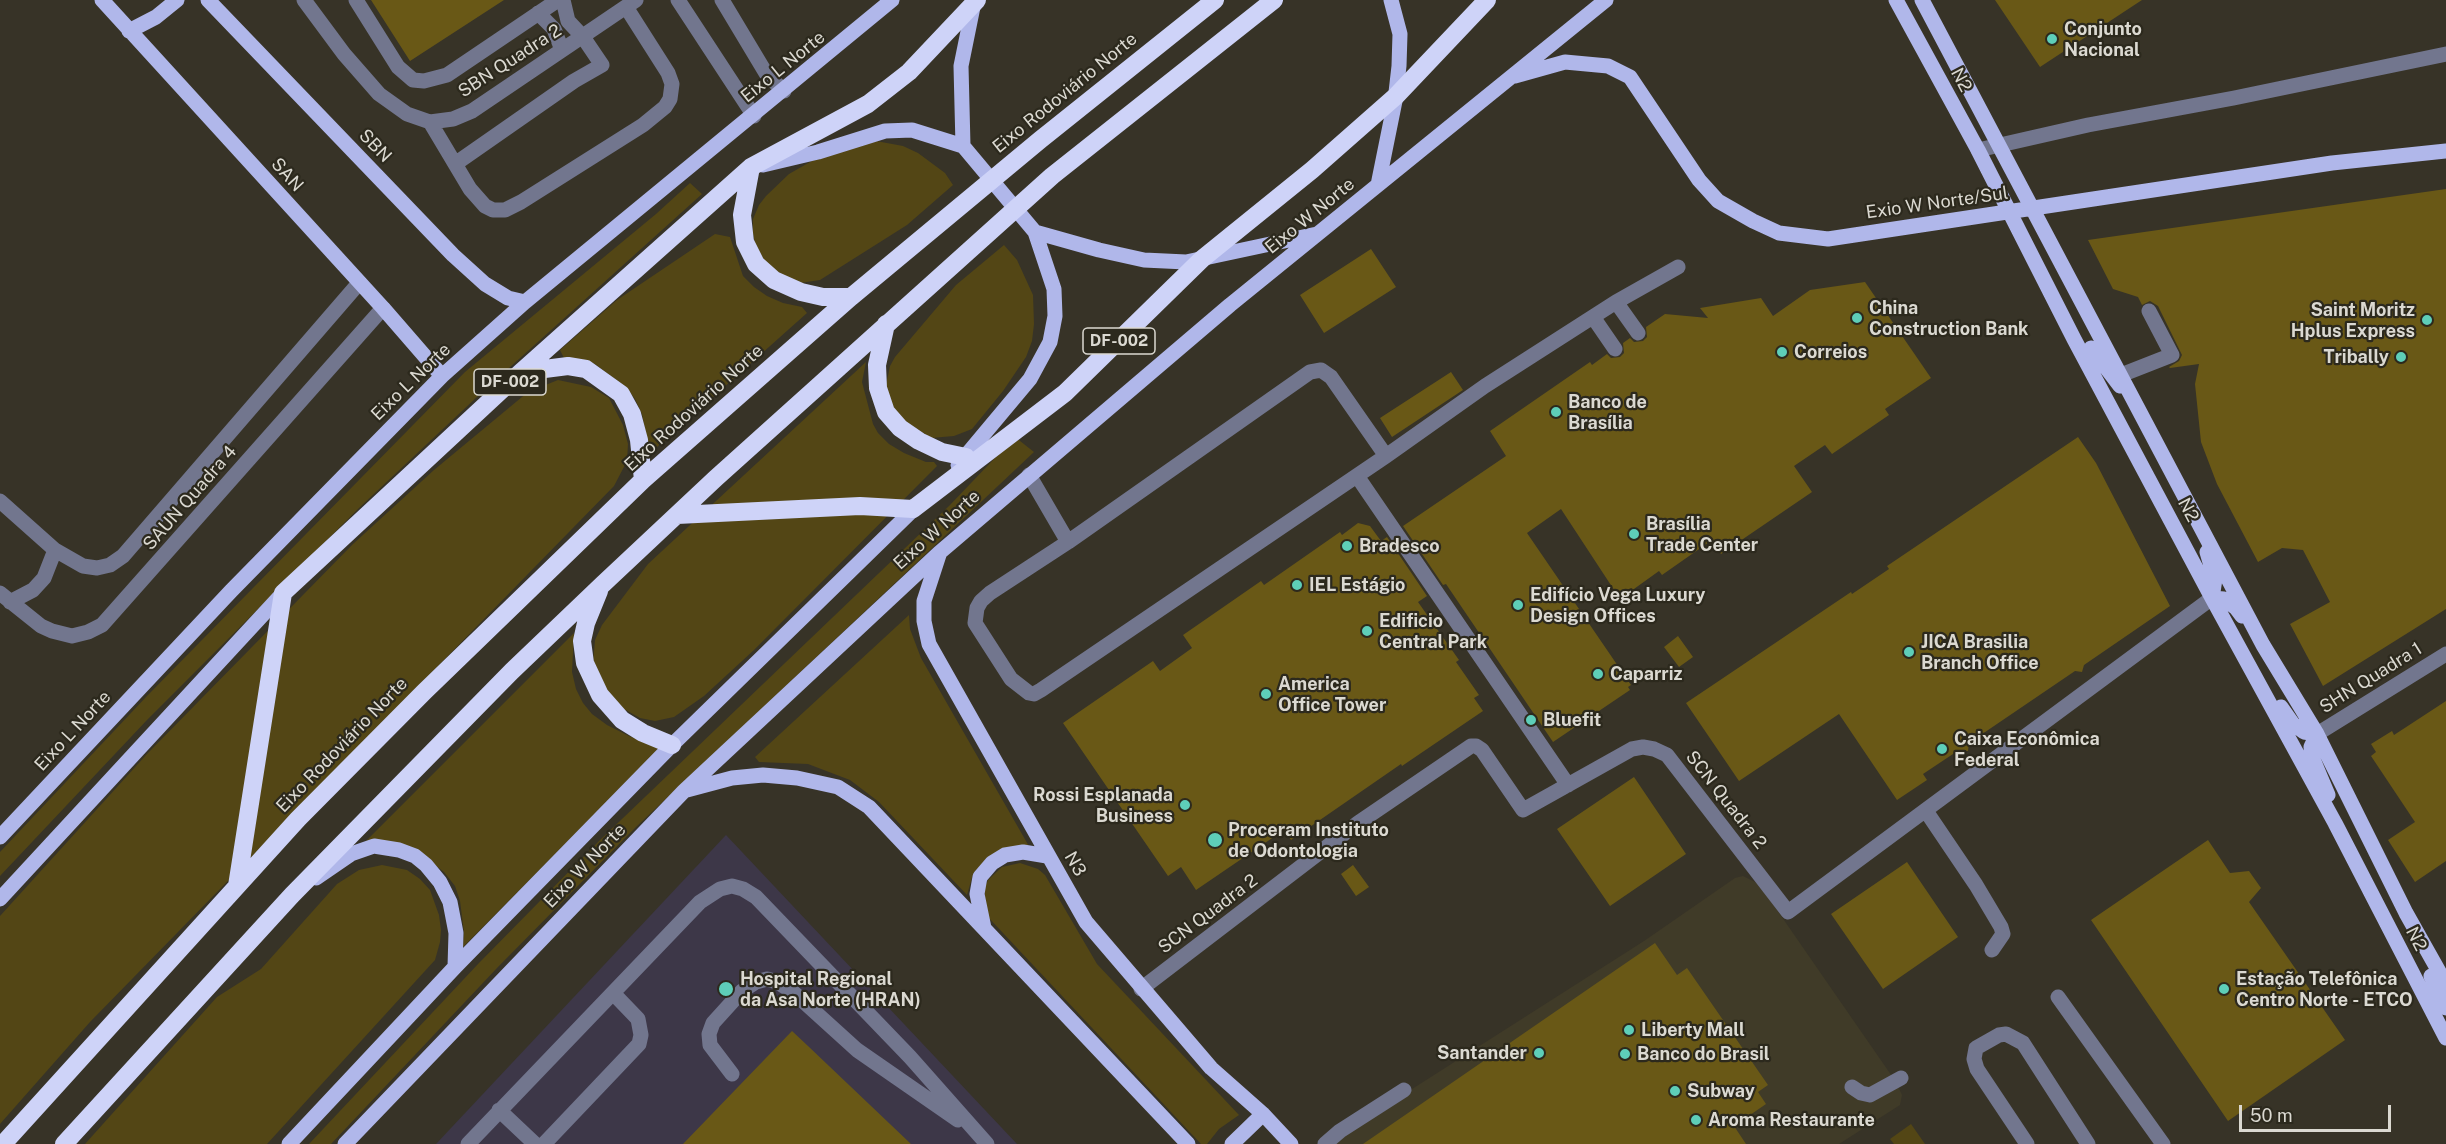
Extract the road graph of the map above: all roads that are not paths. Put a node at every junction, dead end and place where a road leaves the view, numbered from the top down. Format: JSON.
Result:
{"nodes":[{"id":1,"x":102,"y":0,"type":"edge"},
{"id":2,"x":177,"y":0,"type":"edge"},
{"id":3,"x":208,"y":0,"type":"edge"},
{"id":4,"x":304,"y":0,"type":"edge"},
{"id":5,"x":356,"y":0,"type":"edge"},
{"id":6,"x":558,"y":0,"type":"edge"},
{"id":7,"x":563,"y":0,"type":"edge"},
{"id":8,"x":678,"y":0,"type":"edge"},
{"id":9,"x":722,"y":0,"type":"edge"},
{"id":10,"x":892,"y":0,"type":"edge"},
{"id":11,"x":1215,"y":0,"type":"edge"},
{"id":12,"x":1274,"y":0,"type":"edge"},
{"id":13,"x":1390,"y":0,"type":"edge"},
{"id":14,"x":1487,"y":0,"type":"edge"},
{"id":15,"x":1606,"y":0,"type":"edge"},
{"id":16,"x":1896,"y":0,"type":"edge"},
{"id":17,"x":1922,"y":0,"type":"edge"},
{"id":18,"x":975,"y":1,"type":"edge"},
{"id":19,"x":631,"y":3,"type":"edge"},
{"id":20,"x":538,"y":14,"type":"junction"},
{"id":21,"x":129,"y":31,"type":"junction"},
{"id":22,"x":583,"y":37,"type":"junction"},
{"id":23,"x":562,"y":50,"type":"junction"},
{"id":24,"x":2446,"y":54,"type":"edge"},
{"id":25,"x":1507,"y":78,"type":"junction"},
{"id":26,"x":784,"y":91,"type":"junction"},
{"id":27,"x":1396,"y":96,"type":"junction"},
{"id":28,"x":754,"y":116,"type":"junction"},
{"id":29,"x":430,"y":122,"type":"junction"},
{"id":30,"x":1997,"y":146,"type":"junction"},
{"id":31,"x":1978,"y":150,"type":"junction"},
{"id":32,"x":968,"y":152,"type":"junction"},
{"id":33,"x":2446,"y":152,"type":"edge"},
{"id":34,"x":455,"y":164,"type":"junction"},
{"id":35,"x":751,"y":167,"type":"junction"},
{"id":36,"x":1378,"y":185,"type":"junction"},
{"id":37,"x":1034,"y":230,"type":"junction"},
{"id":38,"x":1320,"y":233,"type":"junction"},
{"id":39,"x":1202,"y":259,"type":"junction"},
{"id":40,"x":1678,"y":267,"type":"dead end"},
{"id":41,"x":359,"y":283,"type":"junction"},
{"id":42,"x":851,"y":297,"type":"junction"},
{"id":43,"x":525,"y":302,"type":"junction"},
{"id":44,"x":1616,"y":302,"type":"junction"},
{"id":45,"x":383,"y":308,"type":"junction"},
{"id":46,"x":2149,"y":311,"type":"dead end"},
{"id":47,"x":1593,"y":317,"type":"junction"},
{"id":48,"x":886,"y":324,"type":"junction"},
{"id":49,"x":1638,"y":333,"type":"dead end"},
{"id":50,"x":1615,"y":349,"type":"dead end"},
{"id":51,"x":2100,"y":360,"type":"junction"},
{"id":52,"x":520,"y":372,"type":"junction"},
{"id":53,"x":2121,"y":375,"type":"junction"},
{"id":54,"x":442,"y":376,"type":"junction"},
{"id":55,"x":2135,"y":404,"type":"junction"},
{"id":56,"x":1386,"y":456,"type":"junction"},
{"id":57,"x":966,"y":457,"type":"junction"},
{"id":58,"x":1029,"y":475,"type":"junction"},
{"id":59,"x":1357,"y":476,"type":"junction"},
{"id":60,"x":643,"y":480,"type":"junction"},
{"id":61,"x":0,"y":501,"type":"edge"},
{"id":62,"x":913,"y":509,"type":"junction"},
{"id":63,"x":677,"y":515,"type":"junction"},
{"id":64,"x":2200,"y":523,"type":"junction"},
{"id":65,"x":1068,"y":542,"type":"junction"},
{"id":66,"x":55,"y":550,"type":"junction"},
{"id":67,"x":939,"y":553,"type":"junction"},
{"id":68,"x":603,"y":584,"type":"junction"},
{"id":69,"x":284,"y":593,"type":"junction"},
{"id":70,"x":5,"y":598,"type":"edge"},
{"id":71,"x":2212,"y":598,"type":"junction"},
{"id":72,"x":2263,"y":645,"type":"junction"},
{"id":73,"x":2446,"y":654,"type":"edge"},
{"id":74,"x":2257,"y":681,"type":"junction"},
{"id":75,"x":2317,"y":734,"type":"junction"},
{"id":76,"x":672,"y":745,"type":"junction"},
{"id":77,"x":1568,"y":785,"type":"junction"},
{"id":78,"x":684,"y":791,"type":"junction"},
{"id":79,"x":1926,"y":811,"type":"junction"},
{"id":80,"x":2334,"y":824,"type":"junction"},
{"id":81,"x":0,"y":837,"type":"edge"},
{"id":82,"x":1047,"y":856,"type":"junction"},
{"id":83,"x":237,"y":886,"type":"junction"},
{"id":84,"x":292,"y":894,"type":"junction"},
{"id":85,"x":0,"y":899,"type":"edge"},
{"id":86,"x":2406,"y":913,"type":"junction"},
{"id":87,"x":984,"y":930,"type":"junction"},
{"id":88,"x":1992,"y":950,"type":"dead end"},
{"id":89,"x":455,"y":967,"type":"junction"},
{"id":90,"x":2446,"y":984,"type":"edge"},
{"id":91,"x":1141,"y":989,"type":"junction"},
{"id":92,"x":613,"y":993,"type":"junction"},
{"id":93,"x":2058,"y":997,"type":"dead end"},
{"id":94,"x":2446,"y":1008,"type":"edge"},
{"id":95,"x":2445,"y":1028,"type":"edge"},
{"id":96,"x":909,"y":1057,"type":"junction"},
{"id":97,"x":732,"y":1074,"type":"dead end"},
{"id":98,"x":893,"y":1075,"type":"junction"},
{"id":99,"x":1901,"y":1078,"type":"dead end"},
{"id":100,"x":1852,"y":1087,"type":"dead end"},
{"id":101,"x":1404,"y":1090,"type":"dead end"},
{"id":102,"x":500,"y":1110,"type":"junction"},
{"id":103,"x":1263,"y":1114,"type":"junction"},
{"id":104,"x":982,"y":1139,"type":"edge"},
{"id":105,"x":3,"y":1144,"type":"edge"},
{"id":106,"x":64,"y":1144,"type":"edge"},
{"id":107,"x":289,"y":1144,"type":"edge"},
{"id":108,"x":345,"y":1144,"type":"edge"},
{"id":109,"x":468,"y":1144,"type":"edge"},
{"id":110,"x":535,"y":1144,"type":"edge"},
{"id":111,"x":544,"y":1144,"type":"edge"},
{"id":112,"x":1188,"y":1144,"type":"edge"},
{"id":113,"x":1232,"y":1144,"type":"edge"},
{"id":114,"x":1291,"y":1144,"type":"edge"},
{"id":115,"x":1325,"y":1144,"type":"edge"},
{"id":116,"x":2027,"y":1144,"type":"edge"},
{"id":117,"x":2088,"y":1144,"type":"edge"},
{"id":118,"x":2163,"y":1144,"type":"edge"}],
"edges":[{"from":1,"to":21,"type":"main road","name":"SAN"},
{"from":2,"to":21,"type":"main road"},
{"from":3,"to":43,"type":"main road","name":"SBN"},
{"from":4,"to":29,"type":"street"},
{"from":5,"to":20,"type":"street","name":"SBN Quadra 2"},
{"from":6,"to":20,"type":"street","name":"SBN Quadra 2"},
{"from":7,"to":22,"type":"street"},
{"from":8,"to":28,"type":"street"},
{"from":9,"to":26,"type":"street"},
{"from":10,"to":26,"type":"main road","name":"Eixo L Norte"},
{"from":11,"to":42,"type":"highway","name":"Eixo Rodoviário Norte"},
{"from":12,"to":48,"type":"highway"},
{"from":13,"to":27,"type":"main road"},
{"from":14,"to":27,"type":"highway","number":"DF-002"},
{"from":15,"to":25,"type":"main road","name":"Eixo W Norte"},
{"from":16,"to":31,"type":"main road","name":"N2"},
{"from":17,"to":30,"type":"main road","name":"N2"},
{"from":18,"to":32,"type":"main road"},
{"from":18,"to":35,"type":"highway","number":"DF-002"},
{"from":19,"to":22,"type":"street","name":"SBN Quadra 2"},
{"from":19,"to":34,"type":"street"},
{"from":20,"to":23,"type":"street"},
{"from":21,"to":41,"type":"main road","name":"SAN"},
{"from":22,"to":23,"type":"street","name":"SBN Quadra 2"},
{"from":22,"to":34,"type":"street"},
{"from":23,"to":29,"type":"street","name":"SBN Quadra 2"},
{"from":24,"to":30,"type":"street"},
{"from":25,"to":33,"type":"main road","name":"Exio W Norte/Sul"},
{"from":25,"to":36,"type":"main road","name":"Eixo W Norte"},
{"from":26,"to":28,"type":"main road","name":"Eixo L Norte"},
{"from":27,"to":36,"type":"main road"},
{"from":27,"to":39,"type":"highway","number":"DF-002"},
{"from":28,"to":43,"type":"main road","name":"Eixo L Norte"},
{"from":29,"to":34,"type":"street"},
{"from":30,"to":31,"type":"street"},
{"from":30,"to":51,"type":"main road","name":"N2"},
{"from":31,"to":51,"type":"main road","name":"N2"},
{"from":32,"to":35,"type":"main road"},
{"from":32,"to":37,"type":"main road"},
{"from":35,"to":42,"type":"highway"},
{"from":35,"to":52,"type":"highway","number":"DF-002"},
{"from":36,"to":38,"type":"main road","name":"Eixo W Norte"},
{"from":37,"to":39,"type":"main road"},
{"from":37,"to":57,"type":"main road","name":"Eixo W Norte"},
{"from":38,"to":39,"type":"main road"},
{"from":38,"to":58,"type":"main road","name":"Eixo W Norte"},
{"from":39,"to":62,"type":"highway","number":"DF-002"},
{"from":40,"to":44,"type":"street"},
{"from":41,"to":45,"type":"main road","name":"SAN"},
{"from":41,"to":66,"type":"street","name":"SAUN Quadra 4"},
{"from":42,"to":60,"type":"highway","name":"Eixo Rodoviário Norte"},
{"from":43,"to":54,"type":"main road","name":"Eixo L Norte"},
{"from":44,"to":47,"type":"street"},
{"from":44,"to":49,"type":"street"},
{"from":45,"to":54,"type":"main road","name":"SAN"},
{"from":45,"to":70,"type":"street","name":"SAUN Quadra 4"},
{"from":46,"to":53,"type":"street"},
{"from":47,"to":50,"type":"street"},
{"from":47,"to":56,"type":"street"},
{"from":48,"to":57,"type":"highway"},
{"from":48,"to":63,"type":"highway"},
{"from":51,"to":53,"type":"main road","name":"N2"},
{"from":51,"to":55,"type":"main road"},
{"from":51,"to":71,"type":"main road","name":"N2"},
{"from":52,"to":60,"type":"highway"},
{"from":52,"to":69,"type":"highway","number":"DF-002"},
{"from":53,"to":55,"type":"main road","name":"N2"},
{"from":54,"to":81,"type":"main road","name":"Eixo L Norte"},
{"from":55,"to":64,"type":"main road","name":"N2"},
{"from":56,"to":59,"type":"street"},
{"from":56,"to":65,"type":"street"},
{"from":57,"to":62,"type":"main road","name":"Eixo W Norte"},
{"from":58,"to":65,"type":"street"},
{"from":58,"to":67,"type":"main road","name":"Eixo W Norte"},
{"from":59,"to":65,"type":"street"},
{"from":59,"to":77,"type":"street"},
{"from":60,"to":83,"type":"highway","name":"Eixo Rodoviário Norte"},
{"from":61,"to":66,"type":"street","name":"SAUN Quadra 4"},
{"from":62,"to":63,"type":"highway"},
{"from":62,"to":76,"type":"main road","name":"Eixo W Norte"},
{"from":63,"to":68,"type":"highway"},
{"from":64,"to":71,"type":"main road"},
{"from":64,"to":72,"type":"main road","name":"N2"},
{"from":66,"to":70,"type":"street"},
{"from":67,"to":78,"type":"main road","name":"Eixo W Norte"},
{"from":67,"to":82,"type":"main road","name":"N3"},
{"from":68,"to":76,"type":"highway"},
{"from":68,"to":84,"type":"highway"},
{"from":69,"to":83,"type":"highway","name":"Eixo Rodoviário Norte"},
{"from":69,"to":85,"type":"main road"},
{"from":71,"to":72,"type":"main road"},
{"from":71,"to":74,"type":"main road","name":"N2"},
{"from":71,"to":79,"type":"street","name":"SCN Quadra 2"},
{"from":72,"to":75,"type":"main road","name":"N2"},
{"from":73,"to":75,"type":"street","name":"SHN Quadra 1"},
{"from":74,"to":75,"type":"main road"},
{"from":74,"to":80,"type":"main road","name":"N2"},
{"from":75,"to":80,"type":"main road"},
{"from":75,"to":86,"type":"main road","name":"N2"},
{"from":76,"to":89,"type":"main road","name":"Eixo W Norte"},
{"from":77,"to":79,"type":"street","name":"SCN Quadra 2"},
{"from":77,"to":91,"type":"street","name":"SCN Quadra 2"},
{"from":78,"to":87,"type":"main road"},
{"from":78,"to":108,"type":"main road","name":"Eixo W Norte"},
{"from":79,"to":88,"type":"street"},
{"from":80,"to":95,"type":"main road","name":"N2"},
{"from":82,"to":87,"type":"main road"},
{"from":82,"to":91,"type":"main road","name":"N3"},
{"from":83,"to":105,"type":"highway","name":"Eixo Rodoviário Norte"},
{"from":84,"to":89,"type":"main road"},
{"from":84,"to":106,"type":"highway"},
{"from":86,"to":90,"type":"main road","name":"N2"},
{"from":86,"to":94,"type":"main road"},
{"from":87,"to":112,"type":"main road"},
{"from":89,"to":107,"type":"main road","name":"Eixo W Norte"},
{"from":91,"to":103,"type":"main road","name":"N3"},
{"from":92,"to":96,"type":"street"},
{"from":92,"to":102,"type":"street"},
{"from":92,"to":111,"type":"street"},
{"from":93,"to":118,"type":"street"},
{"from":96,"to":98,"type":"street"},
{"from":96,"to":104,"type":"street"},
{"from":97,"to":98,"type":"street"},
{"from":98,"to":104,"type":"street"},
{"from":99,"to":100,"type":"street"},
{"from":101,"to":115,"type":"street"},
{"from":102,"to":109,"type":"street"},
{"from":102,"to":110,"type":"street"},
{"from":103,"to":113,"type":"main road"},
{"from":103,"to":114,"type":"main road","name":"N3"},
{"from":116,"to":117,"type":"street"}]}
